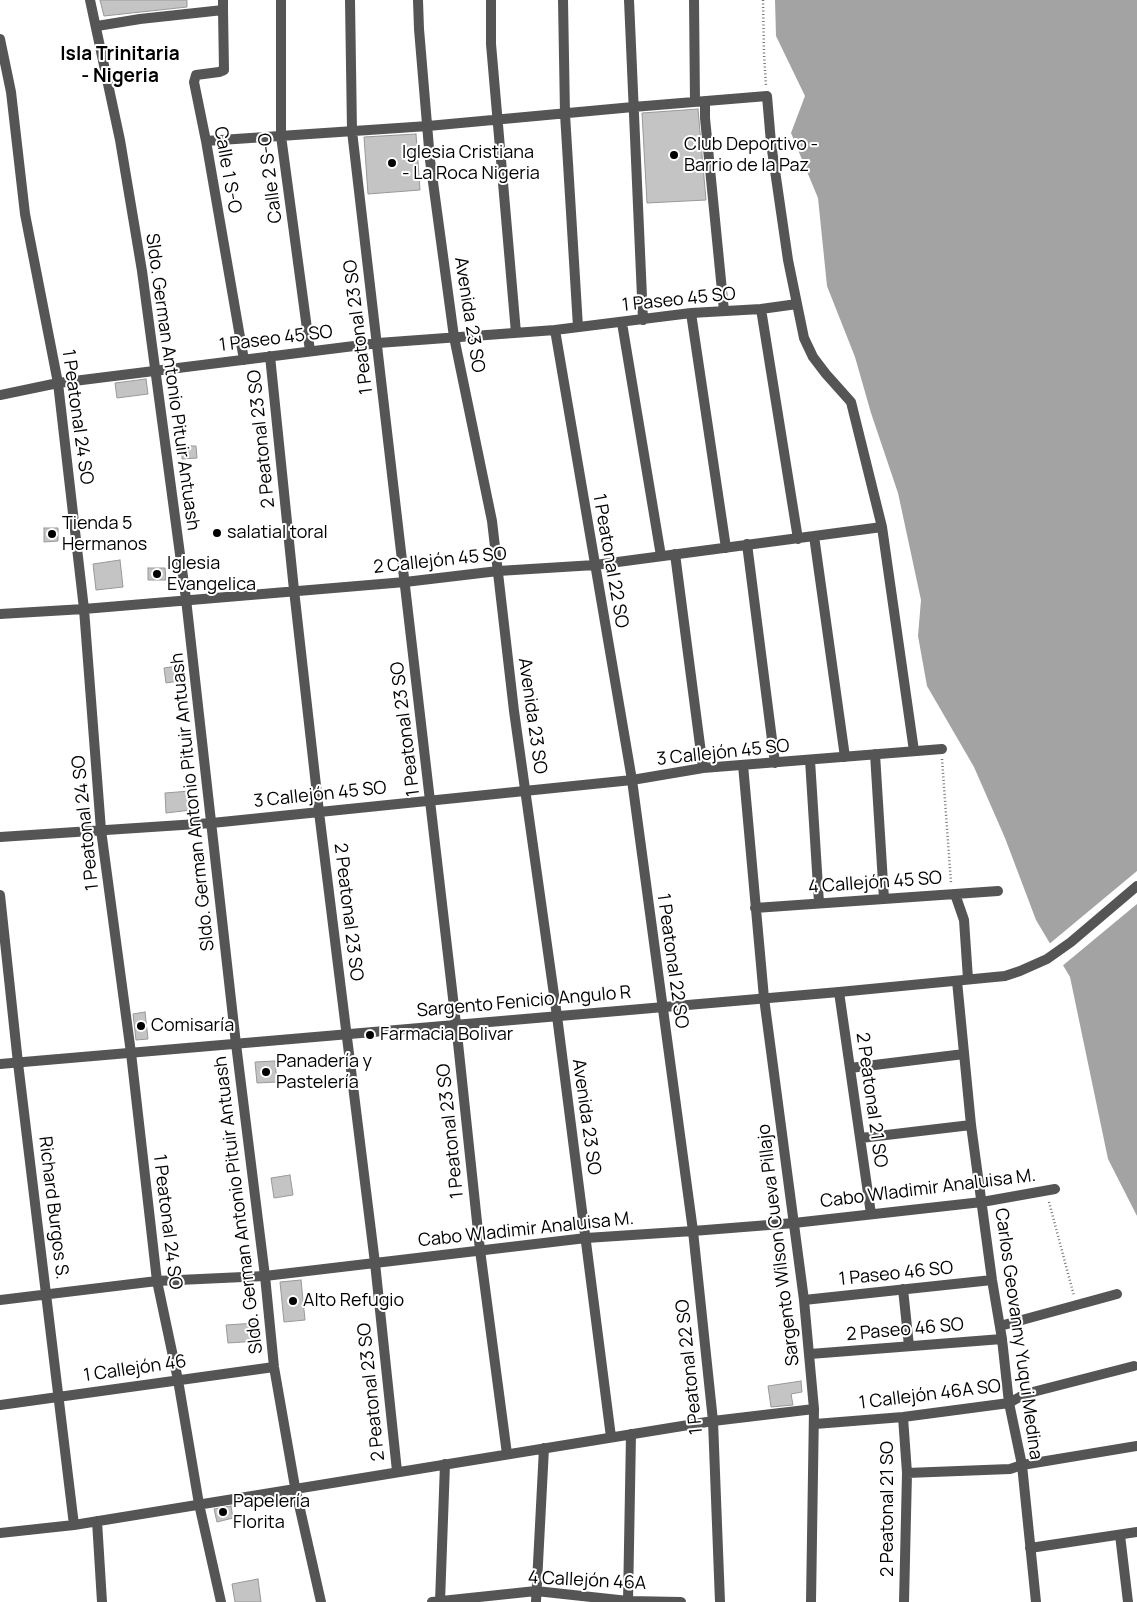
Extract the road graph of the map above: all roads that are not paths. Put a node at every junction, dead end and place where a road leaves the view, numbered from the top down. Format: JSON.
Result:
{"nodes":[{"id":1,"x":90,"y":0,"type":"edge"},
{"id":2,"x":281,"y":0,"type":"edge"},
{"id":3,"x":350,"y":0,"type":"edge"},
{"id":4,"x":418,"y":0,"type":"edge"},
{"id":5,"x":491,"y":0,"type":"edge"},
{"id":6,"x":563,"y":0,"type":"edge"},
{"id":7,"x":629,"y":0,"type":"edge"},
{"id":8,"x":694,"y":0,"type":"edge"},
{"id":9,"x":223,"y":5,"type":"edge"},
{"id":10,"x":97,"y":26,"type":"junction"},
{"id":11,"x":0,"y":39,"type":"edge"},
{"id":12,"x":700,"y":102,"type":"junction"},
{"id":13,"x":633,"y":107,"type":"junction"},
{"id":14,"x":565,"y":114,"type":"junction"},
{"id":15,"x":497,"y":120,"type":"junction"},
{"id":16,"x":428,"y":126,"type":"junction"},
{"id":17,"x":352,"y":131,"type":"junction"},
{"id":18,"x":281,"y":136,"type":"junction"},
{"id":19,"x":206,"y":141,"type":"junction"},
{"id":20,"x":797,"y":304,"type":"junction"},
{"id":21,"x":761,"y":309,"type":"junction"},
{"id":22,"x":724,"y":311,"type":"junction"},
{"id":23,"x":691,"y":313,"type":"junction"},
{"id":24,"x":643,"y":320,"type":"junction"},
{"id":25,"x":622,"y":323,"type":"junction"},
{"id":26,"x":578,"y":327,"type":"junction"},
{"id":27,"x":554,"y":330,"type":"junction"},
{"id":28,"x":516,"y":333,"type":"junction"},
{"id":29,"x":454,"y":337,"type":"junction"},
{"id":30,"x":378,"y":343,"type":"junction"},
{"id":31,"x":310,"y":351,"type":"junction"},
{"id":32,"x":270,"y":356,"type":"junction"},
{"id":33,"x":244,"y":360,"type":"junction"},
{"id":34,"x":155,"y":371,"type":"junction"},
{"id":35,"x":58,"y":382,"type":"junction"},
{"id":36,"x":0,"y":395,"type":"edge"},
{"id":37,"x":882,"y":528,"type":"junction"},
{"id":38,"x":814,"y":536,"type":"junction"},
{"id":39,"x":798,"y":539,"type":"junction"},
{"id":40,"x":747,"y":544,"type":"junction"},
{"id":41,"x":726,"y":548,"type":"junction"},
{"id":42,"x":676,"y":554,"type":"junction"},
{"id":43,"x":661,"y":556,"type":"junction"},
{"id":44,"x":595,"y":565,"type":"junction"},
{"id":45,"x":498,"y":571,"type":"junction"},
{"id":46,"x":405,"y":582,"type":"junction"},
{"id":47,"x":294,"y":590,"type":"junction"},
{"id":48,"x":186,"y":599,"type":"junction"},
{"id":49,"x":84,"y":609,"type":"junction"},
{"id":50,"x":0,"y":614,"type":"edge"},
{"id":51,"x":942,"y":749,"type":"road end"},
{"id":52,"x":914,"y":751,"type":"junction"},
{"id":53,"x":875,"y":754,"type":"junction"},
{"id":54,"x":845,"y":757,"type":"junction"},
{"id":55,"x":810,"y":760,"type":"junction"},
{"id":56,"x":775,"y":763,"type":"junction"},
{"id":57,"x":743,"y":765,"type":"junction"},
{"id":58,"x":704,"y":768,"type":"junction"},
{"id":59,"x":632,"y":780,"type":"junction"},
{"id":60,"x":526,"y":792,"type":"junction"},
{"id":61,"x":430,"y":800,"type":"junction"},
{"id":62,"x":319,"y":812,"type":"junction"},
{"id":63,"x":212,"y":823,"type":"junction"},
{"id":64,"x":101,"y":830,"type":"junction"},
{"id":65,"x":0,"y":837,"type":"edge"},
{"id":66,"x":1137,"y":886,"type":"edge"},
{"id":67,"x":998,"y":892,"type":"dead end"},
{"id":68,"x":955,"y":894,"type":"junction"},
{"id":69,"x":0,"y":895,"type":"edge"},
{"id":70,"x":884,"y":899,"type":"junction"},
{"id":71,"x":819,"y":903,"type":"junction"},
{"id":72,"x":755,"y":908,"type":"junction"},
{"id":73,"x":962,"y":980,"type":"junction"},
{"id":74,"x":839,"y":992,"type":"junction"},
{"id":75,"x":764,"y":998,"type":"junction"},
{"id":76,"x":662,"y":1007,"type":"junction"},
{"id":77,"x":556,"y":1016,"type":"junction"},
{"id":78,"x":456,"y":1024,"type":"junction"},
{"id":79,"x":347,"y":1034,"type":"junction"},
{"id":80,"x":236,"y":1044,"type":"junction"},
{"id":81,"x":131,"y":1053,"type":"junction"},
{"id":82,"x":964,"y":1054,"type":"junction"},
{"id":83,"x":18,"y":1063,"type":"junction"},
{"id":84,"x":0,"y":1064,"type":"edge"},
{"id":85,"x":850,"y":1068,"type":"junction"},
{"id":86,"x":971,"y":1126,"type":"junction"},
{"id":87,"x":861,"y":1138,"type":"junction"},
{"id":88,"x":1050,"y":1190,"type":"road end"},
{"id":89,"x":982,"y":1202,"type":"junction"},
{"id":90,"x":871,"y":1214,"type":"junction"},
{"id":91,"x":794,"y":1222,"type":"junction"},
{"id":92,"x":693,"y":1231,"type":"junction"},
{"id":93,"x":586,"y":1238,"type":"junction"},
{"id":94,"x":480,"y":1250,"type":"junction"},
{"id":95,"x":375,"y":1263,"type":"junction"},
{"id":96,"x":265,"y":1276,"type":"junction"},
{"id":97,"x":992,"y":1280,"type":"junction"},
{"id":98,"x":157,"y":1281,"type":"junction"},
{"id":99,"x":904,"y":1289,"type":"junction"},
{"id":100,"x":47,"y":1294,"type":"junction"},
{"id":101,"x":1117,"y":1294,"type":"dead end"},
{"id":102,"x":0,"y":1300,"type":"edge"},
{"id":103,"x":804,"y":1300,"type":"junction"},
{"id":104,"x":1000,"y":1326,"type":"junction"},
{"id":105,"x":1002,"y":1339,"type":"junction"},
{"id":106,"x":909,"y":1346,"type":"junction"},
{"id":107,"x":810,"y":1354,"type":"junction"},
{"id":108,"x":1134,"y":1366,"type":"dead end"},
{"id":109,"x":274,"y":1367,"type":"junction"},
{"id":110,"x":178,"y":1380,"type":"junction"},
{"id":111,"x":58,"y":1396,"type":"junction"},
{"id":112,"x":1009,"y":1403,"type":"junction"},
{"id":113,"x":0,"y":1405,"type":"edge"},
{"id":114,"x":814,"y":1409,"type":"junction"},
{"id":115,"x":903,"y":1417,"type":"junction"},
{"id":116,"x":713,"y":1421,"type":"junction"},
{"id":117,"x":815,"y":1424,"type":"junction"},
{"id":118,"x":631,"y":1434,"type":"junction"},
{"id":119,"x":611,"y":1437,"type":"junction"},
{"id":120,"x":1137,"y":1446,"type":"edge"},
{"id":121,"x":544,"y":1448,"type":"junction"},
{"id":122,"x":507,"y":1454,"type":"junction"},
{"id":123,"x":445,"y":1464,"type":"junction"},
{"id":124,"x":1022,"y":1465,"type":"junction"},
{"id":125,"x":397,"y":1471,"type":"junction"},
{"id":126,"x":907,"y":1473,"type":"junction"},
{"id":127,"x":295,"y":1488,"type":"junction"},
{"id":128,"x":199,"y":1504,"type":"junction"},
{"id":129,"x":96,"y":1521,"type":"junction"},
{"id":130,"x":74,"y":1525,"type":"junction"},
{"id":131,"x":1137,"y":1532,"type":"edge"},
{"id":132,"x":0,"y":1534,"type":"edge"},
{"id":133,"x":1120,"y":1535,"type":"junction"},
{"id":134,"x":1030,"y":1548,"type":"junction"},
{"id":135,"x":536,"y":1597,"type":"edge"},
{"id":136,"x":628,"y":1601,"type":"edge"},
{"id":137,"x":102,"y":1602,"type":"edge"},
{"id":138,"x":221,"y":1602,"type":"edge"},
{"id":139,"x":321,"y":1602,"type":"edge"},
{"id":140,"x":432,"y":1602,"type":"edge"},
{"id":141,"x":440,"y":1602,"type":"edge"},
{"id":142,"x":680,"y":1602,"type":"edge"},
{"id":143,"x":720,"y":1602,"type":"edge"},
{"id":144,"x":811,"y":1602,"type":"edge"},
{"id":145,"x":904,"y":1602,"type":"edge"},
{"id":146,"x":1036,"y":1602,"type":"edge"},
{"id":147,"x":1128,"y":1602,"type":"edge"}],
"edges":[{"from":1,"to":10,"type":"street","name":"Sldo. German Antonio Pituir Antuash"},
{"from":2,"to":18,"type":"street","name":"Calle 2 S-O"},
{"from":3,"to":17,"type":"street","name":"1 Peatonal 23 SO"},
{"from":4,"to":16,"type":"street","name":"Avenida 23 SO"},
{"from":5,"to":15,"type":"street"},
{"from":6,"to":14,"type":"street"},
{"from":7,"to":13,"type":"street"},
{"from":8,"to":12,"type":"street"},
{"from":9,"to":10,"type":"street"},
{"from":9,"to":19,"type":"street","name":"Calle 1 S-O"},
{"from":10,"to":34,"type":"street","name":"Sldo. German Antonio Pituir Antuash"},
{"from":11,"to":35,"type":"street","name":"1 Peatonal 24 SO"},
{"from":12,"to":13,"type":"street"},
{"from":12,"to":20,"type":"street"},
{"from":12,"to":22,"type":"street"},
{"from":13,"to":14,"type":"street"},
{"from":13,"to":24,"type":"street"},
{"from":14,"to":15,"type":"street"},
{"from":14,"to":26,"type":"street"},
{"from":15,"to":16,"type":"street"},
{"from":15,"to":28,"type":"street"},
{"from":16,"to":17,"type":"street"},
{"from":16,"to":29,"type":"street","name":"Avenida 23 SO"},
{"from":17,"to":18,"type":"street"},
{"from":17,"to":30,"type":"street","name":"1 Peatonal 23 SO"},
{"from":18,"to":19,"type":"street"},
{"from":18,"to":31,"type":"street","name":"Calle 2 S-O"},
{"from":19,"to":33,"type":"street","name":"Calle 1 S-O"},
{"from":20,"to":21,"type":"street","name":"1 Paseo 45 SO"},
{"from":20,"to":37,"type":"street"},
{"from":21,"to":22,"type":"street","name":"1 Paseo 45 SO"},
{"from":21,"to":39,"type":"street"},
{"from":22,"to":23,"type":"street","name":"1 Paseo 45 SO"},
{"from":23,"to":24,"type":"street","name":"1 Paseo 45 SO"},
{"from":23,"to":41,"type":"street"},
{"from":24,"to":25,"type":"street","name":"1 Paseo 45 SO"},
{"from":25,"to":26,"type":"street","name":"1 Paseo 45 SO"},
{"from":25,"to":43,"type":"street"},
{"from":26,"to":27,"type":"street","name":"1 Paseo 45 SO"},
{"from":27,"to":28,"type":"street","name":"1 Paseo 45 SO"},
{"from":27,"to":44,"type":"street","name":"1 Peatonal 22 SO"},
{"from":28,"to":29,"type":"street","name":"1 Paseo 45 SO"},
{"from":29,"to":30,"type":"street","name":"1 Paseo 45 SO"},
{"from":29,"to":45,"type":"street","name":"Avenida 23 SO"},
{"from":30,"to":31,"type":"street","name":"1 Paseo 45 SO"},
{"from":30,"to":46,"type":"street","name":"1 Peatonal 23 SO"},
{"from":31,"to":32,"type":"street","name":"1 Paseo 45 SO"},
{"from":32,"to":33,"type":"street","name":"1 Paseo 45 SO"},
{"from":32,"to":47,"type":"street","name":"2 Peatonal 23 SO"},
{"from":33,"to":34,"type":"street","name":"1 Paseo 45 SO"},
{"from":34,"to":35,"type":"street","name":"1 Paseo 45 SO"},
{"from":34,"to":48,"type":"street","name":"Sldo. German Antonio Pituir Antuash"},
{"from":35,"to":36,"type":"street","name":"1 Paseo 45 SO"},
{"from":35,"to":49,"type":"street","name":"1 Peatonal 24 SO"},
{"from":37,"to":38,"type":"street","name":"2 Callejón 45 SO"},
{"from":37,"to":52,"type":"street"},
{"from":38,"to":39,"type":"street","name":"2 Callejón 45 SO"},
{"from":38,"to":54,"type":"street"},
{"from":39,"to":40,"type":"street","name":"2 Callejón 45 SO"},
{"from":40,"to":41,"type":"street","name":"2 Callejón 45 SO"},
{"from":40,"to":56,"type":"street"},
{"from":41,"to":42,"type":"street","name":"2 Callejón 45 SO"},
{"from":42,"to":43,"type":"street","name":"2 Callejón 45 SO"},
{"from":42,"to":58,"type":"street"},
{"from":43,"to":44,"type":"street","name":"2 Callejón 45 SO"},
{"from":44,"to":45,"type":"street","name":"2 Callejón 45 SO"},
{"from":44,"to":59,"type":"street","name":"1 Peatonal 22 SO"},
{"from":45,"to":46,"type":"street","name":"2 Callejón 45 SO"},
{"from":45,"to":60,"type":"street","name":"Avenida 23 SO"},
{"from":46,"to":47,"type":"street","name":"2 Callejón 45 SO"},
{"from":46,"to":61,"type":"street","name":"1 Peatonal 23 SO"},
{"from":47,"to":48,"type":"street","name":"2 Callejón 45 SO"},
{"from":47,"to":62,"type":"street","name":"2 Peatonal 23 SO"},
{"from":48,"to":49,"type":"street","name":"2 Callejón 45 SO"},
{"from":48,"to":63,"type":"street","name":"Sldo. German Antonio Pituir Antuash"},
{"from":49,"to":50,"type":"street","name":"2 Callejón 45 SO"},
{"from":49,"to":64,"type":"street","name":"1 Peatonal 24 SO"},
{"from":51,"to":52,"type":"street","name":"3 Callejón 45 SO"},
{"from":52,"to":53,"type":"street","name":"3 Callejón 45 SO"},
{"from":53,"to":54,"type":"street","name":"3 Callejón 45 SO"},
{"from":53,"to":70,"type":"street"},
{"from":54,"to":55,"type":"street","name":"3 Callejón 45 SO"},
{"from":55,"to":56,"type":"street","name":"3 Callejón 45 SO"},
{"from":55,"to":71,"type":"street"},
{"from":56,"to":57,"type":"street","name":"3 Callejón 45 SO"},
{"from":57,"to":58,"type":"street","name":"3 Callejón 45 SO"},
{"from":57,"to":72,"type":"street","name":"Sargento Wilson Cueva Pillajo"},
{"from":58,"to":59,"type":"street","name":"3 Callejón 45 SO"},
{"from":59,"to":60,"type":"street","name":"3 Callejón 45 SO"},
{"from":59,"to":76,"type":"street","name":"1 Peatonal 22 SO"},
{"from":60,"to":61,"type":"street","name":"3 Callejón 45 SO"},
{"from":60,"to":77,"type":"street","name":"Avenida 23 SO"},
{"from":61,"to":62,"type":"street","name":"3 Callejón 45 SO"},
{"from":61,"to":78,"type":"street","name":"1 Peatonal 23 SO"},
{"from":62,"to":63,"type":"street","name":"3 Callejón 45 SO"},
{"from":62,"to":79,"type":"street","name":"2 Peatonal 23 SO"},
{"from":63,"to":64,"type":"street","name":"3 Callejón 45 SO"},
{"from":63,"to":80,"type":"street","name":"Sldo. German Antonio Pituir Antuash"},
{"from":64,"to":65,"type":"street","name":"3 Callejón 45 SO"},
{"from":64,"to":81,"type":"street","name":"1 Peatonal 24 SO"},
{"from":66,"to":73,"type":"street","name":"Sargento Fenicio Angulo R"},
{"from":67,"to":68,"type":"street","name":"4 Callejón 45 SO"},
{"from":68,"to":70,"type":"street","name":"4 Callejón 45 SO"},
{"from":68,"to":73,"type":"street","name":"Carlos Geovanny Yuqui Medina"},
{"from":69,"to":83,"type":"street","name":"Richard Burgos S."},
{"from":70,"to":71,"type":"street","name":"4 Callejón 45 SO"},
{"from":71,"to":72,"type":"street","name":"4 Callejón 45 SO"},
{"from":72,"to":75,"type":"street","name":"Sargento Wilson Cueva Pillajo"},
{"from":73,"to":74,"type":"street","name":"Sargento Fenicio Angulo R"},
{"from":73,"to":82,"type":"street","name":"Carlos Geovanny Yuqui Medina"},
{"from":74,"to":75,"type":"street","name":"Sargento Fenicio Angulo R"},
{"from":74,"to":85,"type":"street","name":"2 Peatonal 21 SO"},
{"from":75,"to":76,"type":"street","name":"Sargento Fenicio Angulo R"},
{"from":75,"to":91,"type":"street","name":"Sargento Wilson Cueva Pillajo"},
{"from":76,"to":77,"type":"street","name":"Sargento Fenicio Angulo R"},
{"from":76,"to":92,"type":"street","name":"1 Peatonal 22 SO"},
{"from":77,"to":78,"type":"street","name":"Sargento Fenicio Angulo R"},
{"from":77,"to":93,"type":"street","name":"Avenida 23 SO"},
{"from":78,"to":79,"type":"street","name":"Sargento Fenicio Angulo R"},
{"from":78,"to":94,"type":"street","name":"1 Peatonal 23 SO"},
{"from":79,"to":80,"type":"street","name":"Sargento Fenicio Angulo R"},
{"from":79,"to":95,"type":"street","name":"2 Peatonal 23 SO"},
{"from":80,"to":81,"type":"street","name":"Sargento Fenicio Angulo R"},
{"from":80,"to":96,"type":"street","name":"Sldo. German Antonio Pituir Antuash"},
{"from":81,"to":83,"type":"street","name":"Sargento Fenicio Angulo R"},
{"from":81,"to":98,"type":"street","name":"1 Peatonal 24 SO"},
{"from":82,"to":85,"type":"street"},
{"from":82,"to":86,"type":"street","name":"Carlos Geovanny Yuqui Medina"},
{"from":83,"to":84,"type":"street","name":"Sargento Fenicio Angulo R"},
{"from":83,"to":100,"type":"street","name":"Richard Burgos S."},
{"from":85,"to":87,"type":"street","name":"2 Peatonal 21 SO"},
{"from":86,"to":87,"type":"street"},
{"from":86,"to":89,"type":"street","name":"Carlos Geovanny Yuqui Medina"},
{"from":87,"to":90,"type":"street","name":"2 Peatonal 21 SO"},
{"from":88,"to":89,"type":"street","name":"Cabo Wladimir Analuisa M."},
{"from":89,"to":90,"type":"street","name":"Cabo Wladimir Analuisa M."},
{"from":89,"to":97,"type":"street","name":"Carlos Geovanny Yuqui Medina"},
{"from":90,"to":91,"type":"street","name":"Cabo Wladimir Analuisa M."},
{"from":91,"to":92,"type":"street","name":"Cabo Wladimir Analuisa M."},
{"from":91,"to":103,"type":"street","name":"Sargento Wilson Cueva Pillajo"},
{"from":92,"to":93,"type":"street","name":"Cabo Wladimir Analuisa M."},
{"from":92,"to":116,"type":"street","name":"1 Peatonal 22 SO"},
{"from":93,"to":94,"type":"street","name":"Cabo Wladimir Analuisa M."},
{"from":93,"to":119,"type":"street","name":"Avenida 23 SO"},
{"from":94,"to":95,"type":"street","name":"Cabo Wladimir Analuisa M."},
{"from":94,"to":122,"type":"street","name":"1 Peatonal 23 SO"},
{"from":95,"to":96,"type":"street","name":"Cabo Wladimir Analuisa M."},
{"from":95,"to":125,"type":"street","name":"2 Peatonal 23 SO"},
{"from":96,"to":98,"type":"street","name":"Cabo Wladimir Analuisa M."},
{"from":96,"to":109,"type":"street","name":"Sldo. German Antonio Pituir Antuash"},
{"from":97,"to":99,"type":"street","name":"1 Paseo 46 SO"},
{"from":97,"to":104,"type":"street","name":"Carlos Geovanny Yuqui Medina"},
{"from":98,"to":100,"type":"street","name":"Cabo Wladimir Analuisa M."},
{"from":98,"to":110,"type":"street","name":"1 Peatonal 24 SO"},
{"from":99,"to":103,"type":"street","name":"1 Paseo 46 SO"},
{"from":99,"to":106,"type":"street"},
{"from":100,"to":102,"type":"street","name":"Cabo Wladimir Analuisa M."},
{"from":100,"to":111,"type":"street","name":"Richard Burgos S."},
{"from":101,"to":104,"type":"street"},
{"from":103,"to":107,"type":"street","name":"Sargento Wilson Cueva Pillajo"},
{"from":104,"to":105,"type":"street","name":"Carlos Geovanny Yuqui Medina"},
{"from":105,"to":106,"type":"street","name":"2 Paseo 46 SO"},
{"from":105,"to":112,"type":"street","name":"Carlos Geovanny Yuqui Medina"},
{"from":106,"to":107,"type":"street","name":"2 Paseo 46 SO"},
{"from":107,"to":114,"type":"street","name":"Sargento Wilson Cueva Pillajo"},
{"from":108,"to":112,"type":"street","name":"1 Callejón 46A SO"},
{"from":109,"to":110,"type":"street","name":"1 Callejón 46"},
{"from":109,"to":127,"type":"street","name":"Sldo. German Antonio Pituir Antuash"},
{"from":110,"to":111,"type":"street","name":"1 Callejón 46"},
{"from":110,"to":128,"type":"street","name":"1 Peatonal 24 SO"},
{"from":111,"to":113,"type":"street","name":"1 Callejón 46"},
{"from":111,"to":130,"type":"street","name":"Richard Burgos S."},
{"from":112,"to":115,"type":"street","name":"1 Callejón 46A SO"},
{"from":112,"to":124,"type":"street","name":"Carlos Geovanny Yuqui Medina"},
{"from":114,"to":116,"type":"street"},
{"from":114,"to":117,"type":"street","name":"Sargento Wilson Cueva Pillajo"},
{"from":115,"to":117,"type":"street","name":"1 Callejón 46A SO"},
{"from":115,"to":126,"type":"street","name":"2 Peatonal 21 SO"},
{"from":116,"to":118,"type":"street"},
{"from":116,"to":143,"type":"street","name":"1 Peatonal 22 SO"},
{"from":117,"to":144,"type":"street","name":"Sargento Wilson Cueva Pillajo"},
{"from":118,"to":119,"type":"street"},
{"from":118,"to":136,"type":"street"},
{"from":119,"to":121,"type":"street"},
{"from":120,"to":124,"type":"street"},
{"from":121,"to":122,"type":"street"},
{"from":121,"to":135,"type":"street"},
{"from":122,"to":123,"type":"street"},
{"from":123,"to":125,"type":"street"},
{"from":123,"to":141,"type":"street"},
{"from":124,"to":126,"type":"street"},
{"from":124,"to":134,"type":"street","name":"Carlos Geovanny Yuqui Medina"},
{"from":125,"to":127,"type":"street"},
{"from":126,"to":145,"type":"street","name":"2 Peatonal 21 SO"},
{"from":127,"to":128,"type":"street"},
{"from":127,"to":139,"type":"street","name":"Sldo. German Antonio Pituir Antuash"},
{"from":128,"to":129,"type":"street"},
{"from":128,"to":138,"type":"street","name":"1 Peatonal 24 SO"},
{"from":129,"to":130,"type":"street"},
{"from":129,"to":137,"type":"street"},
{"from":130,"to":132,"type":"street"},
{"from":131,"to":133,"type":"street"},
{"from":133,"to":134,"type":"street"},
{"from":133,"to":147,"type":"street"},
{"from":134,"to":146,"type":"street","name":"Carlos Geovanny Yuqui Medina"},
{"from":135,"to":136,"type":"street","name":"4 Callejón 46A"},
{"from":135,"to":141,"type":"street","name":"4 Callejón 46A"},
{"from":136,"to":142,"type":"street","name":"4 Callejón 46A"},
{"from":140,"to":141,"type":"street","name":"4 Callejón 46A"}]}
